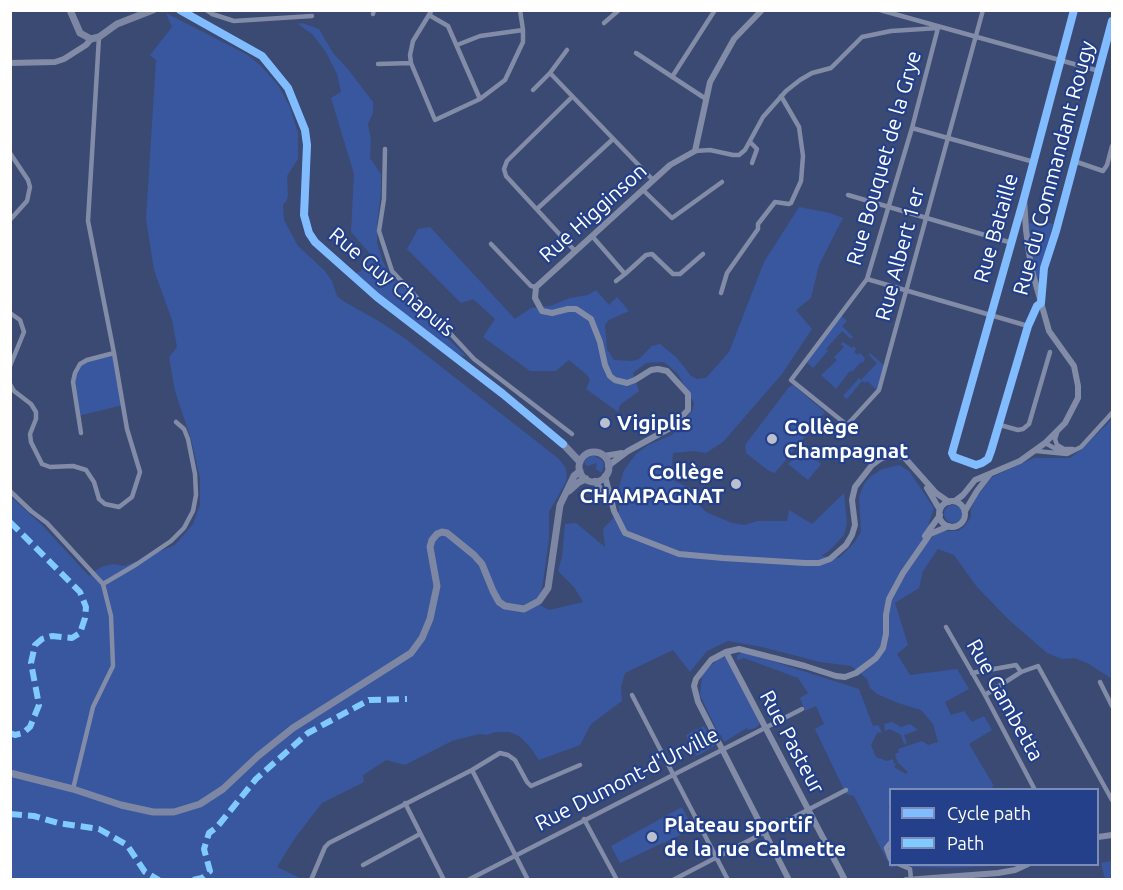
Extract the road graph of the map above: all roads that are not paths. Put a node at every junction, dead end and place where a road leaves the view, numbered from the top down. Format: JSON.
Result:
{"nodes":[{"id":1,"x":70,"y":10,"type":"edge"},
{"id":2,"x":153,"y":10,"type":"edge"},
{"id":3,"x":180,"y":10,"type":"edge"},
{"id":4,"x":206,"y":10,"type":"edge"},
{"id":5,"x":520,"y":10,"type":"edge"},
{"id":6,"x":619,"y":10,"type":"edge"},
{"id":7,"x":715,"y":10,"type":"edge"},
{"id":8,"x":762,"y":10,"type":"edge"},
{"id":9,"x":983,"y":10,"type":"edge"},
{"id":10,"x":1074,"y":10,"type":"edge"},
{"id":11,"x":880,"y":11,"type":"edge"},
{"id":12,"x":431,"y":13,"type":"edge"},
{"id":13,"x":312,"y":16,"type":"dead end"},
{"id":14,"x":1113,"y":21,"type":"edge"},
{"id":15,"x":604,"y":23,"type":"dead end"},
{"id":16,"x":938,"y":28,"type":"junction"},
{"id":17,"x":523,"y":30,"type":"junction"},
{"id":18,"x":977,"y":37,"type":"junction"},
{"id":19,"x":95,"y":38,"type":"junction"},
{"id":20,"x":457,"y":45,"type":"junction"},
{"id":21,"x":567,"y":50,"type":"dead end"},
{"id":22,"x":636,"y":53,"type":"dead end"},
{"id":23,"x":1061,"y":60,"type":"junction"},
{"id":24,"x":10,"y":63,"type":"edge"},
{"id":25,"x":411,"y":63,"type":"junction"},
{"id":26,"x":378,"y":64,"type":"dead end"},
{"id":27,"x":1099,"y":71,"type":"junction"},
{"id":28,"x":550,"y":73,"type":"junction"},
{"id":29,"x":672,"y":77,"type":"junction"},
{"id":30,"x":533,"y":90,"type":"dead end"},
{"id":31,"x":781,"y":96,"type":"junction"},
{"id":32,"x":572,"y":97,"type":"junction"},
{"id":33,"x":480,"y":99,"type":"junction"},
{"id":34,"x":706,"y":99,"type":"junction"},
{"id":35,"x":912,"y":128,"type":"junction"},
{"id":36,"x":949,"y":138,"type":"junction"},
{"id":37,"x":613,"y":139,"type":"junction"},
{"id":38,"x":750,"y":142,"type":"junction"},
{"id":39,"x":1113,"y":146,"type":"edge"},
{"id":40,"x":385,"y":148,"type":"dead end"},
{"id":41,"x":696,"y":151,"type":"junction"},
{"id":42,"x":10,"y":153,"type":"edge"},
{"id":43,"x":1074,"y":161,"type":"junction"},
{"id":44,"x":1034,"y":162,"type":"junction"},
{"id":45,"x":752,"y":163,"type":"dead end"},
{"id":46,"x":653,"y":180,"type":"junction"},
{"id":47,"x":722,"y":182,"type":"dead end"},
{"id":48,"x":643,"y":190,"type":"junction"},
{"id":49,"x":848,"y":195,"type":"dead end"},
{"id":50,"x":1024,"y":198,"type":"junction"},
{"id":51,"x":888,"y":207,"type":"junction"},
{"id":52,"x":537,"y":209,"type":"junction"},
{"id":53,"x":927,"y":219,"type":"junction"},
{"id":54,"x":10,"y":220,"type":"edge"},
{"id":55,"x":592,"y":236,"type":"junction"},
{"id":56,"x":1012,"y":243,"type":"junction"},
{"id":57,"x":491,"y":244,"type":"dead end"},
{"id":58,"x":575,"y":251,"type":"junction"},
{"id":59,"x":703,"y":254,"type":"dead end"},
{"id":60,"x":625,"y":273,"type":"junction"},
{"id":61,"x":867,"y":279,"type":"junction"},
{"id":62,"x":616,"y":281,"type":"dead end"},
{"id":63,"x":536,"y":287,"type":"junction"},
{"id":64,"x":906,"y":291,"type":"junction"},
{"id":65,"x":721,"y":293,"type":"dead end"},
{"id":66,"x":1041,"y":303,"type":"junction"},
{"id":67,"x":10,"y":312,"type":"edge"},
{"id":68,"x":991,"y":315,"type":"junction"},
{"id":69,"x":1028,"y":326,"type":"junction"},
{"id":70,"x":1050,"y":352,"type":"dead end"},
{"id":71,"x":114,"y":353,"type":"junction"},
{"id":72,"x":10,"y":366,"type":"edge"},
{"id":73,"x":791,"y":380,"type":"joint"},
{"id":74,"x":10,"y":384,"type":"edge"},
{"id":75,"x":509,"y":386,"type":"junction"},
{"id":76,"x":502,"y":394,"type":"junction"},
{"id":77,"x":1113,"y":413,"type":"edge"},
{"id":78,"x":176,"y":422,"type":"dead end"},
{"id":79,"x":1000,"y":425,"type":"junction"},
{"id":80,"x":1058,"y":431,"type":"junction"},
{"id":81,"x":81,"y":433,"type":"dead end"},
{"id":82,"x":572,"y":434,"type":"dead end"},
{"id":83,"x":563,"y":444,"type":"junction"},
{"id":84,"x":1044,"y":444,"type":"junction"},
{"id":85,"x":1076,"y":449,"type":"junction"},
{"id":86,"x":628,"y":451,"type":"junction"},
{"id":87,"x":1034,"y":451,"type":"junction"},
{"id":88,"x":1051,"y":453,"type":"junction"},
{"id":89,"x":586,"y":454,"type":"junction"},
{"id":90,"x":604,"y":456,"type":"junction"},
{"id":91,"x":952,"y":456,"type":"joint"},
{"id":92,"x":580,"y":462,"type":"junction"},
{"id":93,"x":608,"y":466,"type":"junction"},
{"id":94,"x":916,"y":470,"type":"junction"},
{"id":95,"x":580,"y":471,"type":"junction"},
{"id":96,"x":993,"y":472,"type":"junction"},
{"id":97,"x":605,"y":476,"type":"junction"},
{"id":98,"x":586,"y":479,"type":"junction"},
{"id":99,"x":595,"y":481,"type":"junction"},
{"id":100,"x":10,"y":491,"type":"edge"},
{"id":101,"x":564,"y":495,"type":"junction"},
{"id":102,"x":952,"y":502,"type":"junction"},
{"id":103,"x":614,"y":511,"type":"junction"},
{"id":104,"x":965,"y":511,"type":"junction"},
{"id":105,"x":940,"y":512,"type":"junction"},
{"id":106,"x":949,"y":526,"type":"junction"},
{"id":107,"x":920,"y":547,"type":"junction"},
{"id":108,"x":103,"y":584,"type":"junction"},
{"id":109,"x":946,"y":627,"type":"dead end"},
{"id":110,"x":726,"y":652,"type":"junction"},
{"id":111,"x":1021,"y":672,"type":"junction"},
{"id":112,"x":972,"y":673,"type":"junction"},
{"id":113,"x":1100,"y":682,"type":"dead end"},
{"id":114,"x":633,"y":695,"type":"dead end"},
{"id":115,"x":985,"y":695,"type":"junction"},
{"id":116,"x":1113,"y":706,"type":"edge"},
{"id":117,"x":802,"y":709,"type":"dead end"},
{"id":118,"x":765,"y":727,"type":"junction"},
{"id":119,"x":722,"y":749,"type":"junction"},
{"id":120,"x":580,"y":765,"type":"dead end"},
{"id":121,"x":472,"y":770,"type":"junction"},
{"id":122,"x":10,"y":773,"type":"edge"},
{"id":123,"x":673,"y":774,"type":"junction"},
{"id":124,"x":1034,"y":788,"type":"edge"},
{"id":125,"x":74,"y":789,"type":"junction"},
{"id":126,"x":846,"y":790,"type":"dead end"},
{"id":127,"x":1113,"y":800,"type":"edge"},
{"id":128,"x":405,"y":803,"type":"junction"},
{"id":129,"x":808,"y":810,"type":"junction"},
{"id":130,"x":584,"y":819,"type":"junction"},
{"id":131,"x":765,"y":832,"type":"junction"},
{"id":132,"x":420,"y":834,"type":"junction"},
{"id":133,"x":515,"y":856,"type":"junction"},
{"id":134,"x":717,"y":858,"type":"junction"},
{"id":135,"x":363,"y":865,"type":"dead end"},
{"id":136,"x":903,"y":866,"type":"edge"},
{"id":137,"x":1024,"y":866,"type":"edge"},
{"id":138,"x":311,"y":879,"type":"edge"},
{"id":139,"x":444,"y":879,"type":"edge"},
{"id":140,"x":468,"y":879,"type":"edge"},
{"id":141,"x":528,"y":879,"type":"edge"},
{"id":142,"x":617,"y":879,"type":"edge"},
{"id":143,"x":673,"y":879,"type":"edge"},
{"id":144,"x":728,"y":879,"type":"edge"},
{"id":145,"x":789,"y":879,"type":"edge"},
{"id":146,"x":845,"y":879,"type":"edge"},
{"id":147,"x":909,"y":879,"type":"edge"}],
"edges":[{"from":1,"to":19,"type":"main road"},
{"from":2,"to":19,"type":"main road"},
{"from":3,"to":76,"type":"main road","name":"Rue Guy Chapuis"},
{"from":4,"to":13,"type":"street"},
{"from":5,"to":17,"type":"street"},
{"from":6,"to":15,"type":"street"},
{"from":7,"to":29,"type":"street"},
{"from":8,"to":34,"type":"street"},
{"from":9,"to":18,"type":"street","name":"Rue Albert 1er"},
{"from":10,"to":23,"type":"street","name":"Rue Bataille"},
{"from":11,"to":16,"type":"street"},
{"from":12,"to":20,"type":"street"},
{"from":12,"to":25,"type":"street"},
{"from":14,"to":27,"type":"street","name":"Rue du Commandant Rougy"},
{"from":16,"to":18,"type":"street"},
{"from":16,"to":31,"type":"street"},
{"from":16,"to":35,"type":"street","name":"Rue Bouquet de la Grye"},
{"from":17,"to":20,"type":"street"},
{"from":17,"to":33,"type":"street"},
{"from":18,"to":23,"type":"street"},
{"from":18,"to":36,"type":"street","name":"Rue Albert 1er"},
{"from":19,"to":24,"type":"street"},
{"from":19,"to":71,"type":"street"},
{"from":20,"to":33,"type":"street"},
{"from":21,"to":28,"type":"street"},
{"from":22,"to":29,"type":"street"},
{"from":23,"to":27,"type":"street"},
{"from":23,"to":44,"type":"street","name":"Rue Bataille"},
{"from":25,"to":26,"type":"street"},
{"from":25,"to":33,"type":"street"},
{"from":27,"to":43,"type":"street","name":"Rue du Commandant Rougy"},
{"from":28,"to":30,"type":"street"},
{"from":28,"to":32,"type":"street"},
{"from":29,"to":34,"type":"street"},
{"from":31,"to":38,"type":"street"},
{"from":31,"to":65,"type":"street"},
{"from":32,"to":37,"type":"street"},
{"from":32,"to":52,"type":"street"},
{"from":34,"to":41,"type":"street"},
{"from":35,"to":36,"type":"street"},
{"from":35,"to":51,"type":"street","name":"Rue Bouquet de la Grye"},
{"from":36,"to":44,"type":"street"},
{"from":36,"to":53,"type":"street","name":"Rue Albert 1er"},
{"from":37,"to":46,"type":"street"},
{"from":37,"to":52,"type":"street"},
{"from":38,"to":41,"type":"street"},
{"from":38,"to":45,"type":"street"},
{"from":39,"to":43,"type":"street"},
{"from":40,"to":75,"type":"street"},
{"from":41,"to":46,"type":"street","name":"Rue Higginson"},
{"from":42,"to":54,"type":"street"},
{"from":43,"to":66,"type":"street","name":"Rue du Commandant Rougy"},
{"from":44,"to":50,"type":"street","name":"Rue Bataille"},
{"from":46,"to":48,"type":"street","name":"Rue Higginson"},
{"from":47,"to":48,"type":"street"},
{"from":48,"to":55,"type":"street","name":"Rue Higginson"},
{"from":49,"to":51,"type":"street"},
{"from":50,"to":56,"type":"street","name":"Rue Bataille"},
{"from":50,"to":66,"type":"street"},
{"from":51,"to":53,"type":"street"},
{"from":51,"to":61,"type":"street","name":"Rue Bouquet de la Grye"},
{"from":52,"to":58,"type":"street"},
{"from":53,"to":56,"type":"street"},
{"from":53,"to":64,"type":"street","name":"Rue Albert 1er"},
{"from":55,"to":58,"type":"street","name":"Rue Higginson"},
{"from":55,"to":60,"type":"street"},
{"from":56,"to":68,"type":"street","name":"Rue Bataille"},
{"from":57,"to":63,"type":"street"},
{"from":58,"to":63,"type":"street","name":"Rue Higginson"},
{"from":59,"to":60,"type":"street"},
{"from":60,"to":62,"type":"street"},
{"from":61,"to":64,"type":"street"},
{"from":61,"to":73,"type":"street","name":"Rue Bouquet de la Grye"},
{"from":63,"to":86,"type":"street","name":"Rue Higginson"},
{"from":64,"to":68,"type":"street"},
{"from":64,"to":73,"type":"street","name":"Rue Albert 1er"},
{"from":66,"to":69,"type":"street","name":"Rue du Commandant Rougy"},
{"from":66,"to":80,"type":"street"},
{"from":67,"to":72,"type":"street"},
{"from":68,"to":69,"type":"street"},
{"from":68,"to":91,"type":"street","name":"Rue Bataille"},
{"from":69,"to":79,"type":"street","name":"Rue du Commandant Rougy"},
{"from":70,"to":79,"type":"street"},
{"from":71,"to":74,"type":"street"},
{"from":71,"to":81,"type":"street"},
{"from":75,"to":76,"type":"street"},
{"from":75,"to":82,"type":"street"},
{"from":76,"to":83,"type":"main road","name":"Rue Guy Chapuis"},
{"from":77,"to":85,"type":"street"},
{"from":78,"to":108,"type":"street"},
{"from":79,"to":91,"type":"street","name":"Rue du Commandant Rougy"},
{"from":80,"to":84,"type":"street"},
{"from":80,"to":85,"type":"street"},
{"from":83,"to":89,"type":"main road","name":"Rue Guy Chapuis"},
{"from":83,"to":92,"type":"main road","name":"Rue Guy Chapuis"},
{"from":84,"to":85,"type":"street"},
{"from":84,"to":87,"type":"street"},
{"from":84,"to":88,"type":"street"},
{"from":85,"to":88,"type":"street"},
{"from":86,"to":90,"type":"street","name":"Rue Higginson"},
{"from":86,"to":93,"type":"street","name":"Rue Higginson"},
{"from":87,"to":88,"type":"street"},
{"from":87,"to":96,"type":"street"},
{"from":89,"to":90,"type":"main road"},
{"from":89,"to":92,"type":"main road"},
{"from":90,"to":93,"type":"main road"},
{"from":92,"to":95,"type":"main road"},
{"from":93,"to":97,"type":"main road"},
{"from":94,"to":102,"type":"street"},
{"from":94,"to":103,"type":"street"},
{"from":94,"to":105,"type":"street"},
{"from":95,"to":98,"type":"main road"},
{"from":95,"to":101,"type":"main road"},
{"from":96,"to":102,"type":"street"},
{"from":96,"to":104,"type":"street"},
{"from":97,"to":99,"type":"main road"},
{"from":97,"to":103,"type":"street"},
{"from":98,"to":99,"type":"main road"},
{"from":98,"to":101,"type":"main road"},
{"from":99,"to":103,"type":"street"},
{"from":100,"to":108,"type":"street"},
{"from":101,"to":125,"type":"main road"},
{"from":102,"to":104,"type":"street"},
{"from":102,"to":105,"type":"street"},
{"from":104,"to":106,"type":"street"},
{"from":105,"to":106,"type":"street"},
{"from":105,"to":107,"type":"street"},
{"from":106,"to":107,"type":"street"},
{"from":107,"to":110,"type":"street"},
{"from":108,"to":125,"type":"street"},
{"from":109,"to":112,"type":"street","name":"Rue Gambetta"},
{"from":110,"to":118,"type":"street","name":"Rue Pasteur"},
{"from":110,"to":119,"type":"street"},
{"from":111,"to":112,"type":"street"},
{"from":111,"to":115,"type":"street"},
{"from":111,"to":127,"type":"street"},
{"from":112,"to":115,"type":"street","name":"Rue Gambetta"},
{"from":113,"to":116,"type":"street"},
{"from":114,"to":123,"type":"street"},
{"from":115,"to":124,"type":"street","name":"Rue Gambetta"},
{"from":117,"to":118,"type":"street","name":"Rue Dumont-d'Urville"},
{"from":118,"to":119,"type":"street","name":"Rue Dumont-d'Urville"},
{"from":118,"to":129,"type":"street","name":"Rue Pasteur"},
{"from":119,"to":123,"type":"street","name":"Rue Dumont-d'Urville"},
{"from":119,"to":131,"type":"street"},
{"from":120,"to":121,"type":"street"},
{"from":121,"to":128,"type":"street"},
{"from":121,"to":133,"type":"street"},
{"from":122,"to":125,"type":"main road"},
{"from":123,"to":130,"type":"street","name":"Rue Dumont-d'Urville"},
{"from":123,"to":134,"type":"street"},
{"from":126,"to":129,"type":"street"},
{"from":128,"to":132,"type":"street"},
{"from":128,"to":138,"type":"street"},
{"from":129,"to":131,"type":"street"},
{"from":129,"to":146,"type":"street","name":"Rue Pasteur"},
{"from":130,"to":133,"type":"street","name":"Rue Dumont-d'Urville"},
{"from":130,"to":142,"type":"street"},
{"from":131,"to":134,"type":"street"},
{"from":131,"to":145,"type":"street"},
{"from":132,"to":135,"type":"street"},
{"from":132,"to":139,"type":"street"},
{"from":133,"to":140,"type":"street","name":"Rue Dumont-d'Urville"},
{"from":133,"to":141,"type":"street"},
{"from":134,"to":143,"type":"street"},
{"from":134,"to":144,"type":"street"},
{"from":136,"to":147,"type":"street"},
{"from":137,"to":147,"type":"street"}]}
